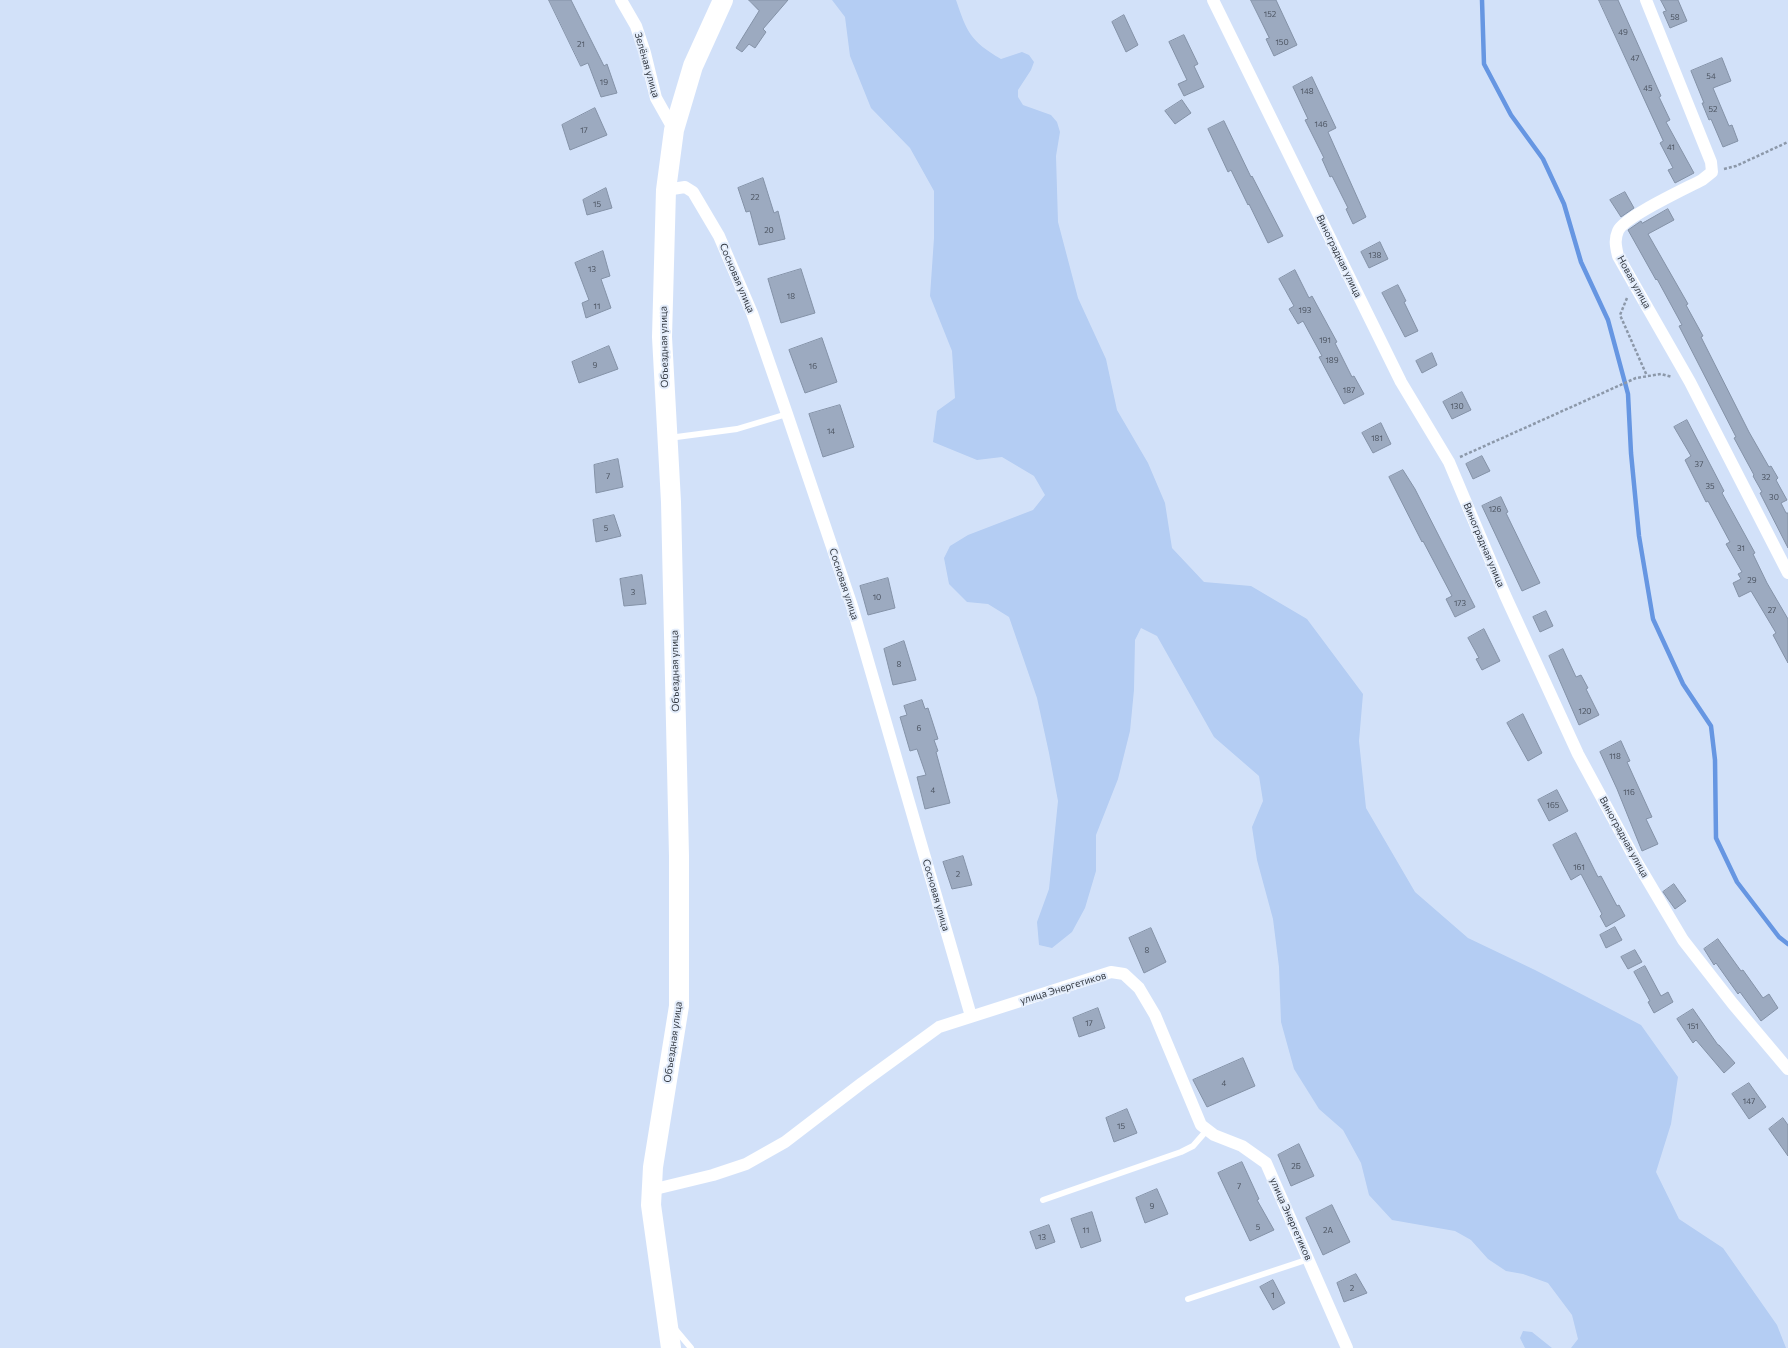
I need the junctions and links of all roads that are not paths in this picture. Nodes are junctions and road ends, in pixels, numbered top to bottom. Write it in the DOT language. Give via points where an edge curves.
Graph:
graph roads {
  1 [pos="621,0"];
  2 [pos="723,0"];
  3 [pos="1213,0"];
  4 [pos="1646,0"];
  5 [pos="674,130"];
  6 [pos="666,190"];
  7 [pos="787,414"];
  8 [pos="668,438"];
  9 [pos="1788,573"];
  10 [pos="971,1016"];
  11 [pos="1788,1069"];
  12 [pos="1208,1130"];
  13 [pos="652,1190"];
  14 [pos="1042,1200"];
  15 [pos="1309,1259"];
  16 [pos="1188,1299"];
  17 [pos="667,1320"];
  18 [pos="671,1348"];
  19 [pos="691,1348"];
  20 [pos="1347,1348"];
  1 -- 5 [label="street, Зелёная улица" via="641,40 656,98"];
  2 -- 5 [label="main road, Объездная улица" via="693,66"];
  3 -- 11 [label="street, Виноградная улица" via="1401,382 1449,462 1505,595 1578,754 1683,940"];
  4 -- 9 [label="street, Новая улица" via="1711,162 1712,172 1702,180 1629,219 1618,230 1615,242 1618,256 1690,382"];
  5 -- 6 [label="main road, Объездная улица"];
  6 -- 7 [label="street, Сосновая улица" via="685,187 693,192 719,236 752,313"];
  6 -- 8 [label="main road, Объездная улица" via="662,337"];
  7 -- 8 [label="lane" via="737,429"];
  7 -- 10 [label="street, Сосновая улица" via="852,606"];
  8 -- 13 [label="main road, Объездная улица" via="679,848 679,1006 653,1167"];
  10 -- 12 [label="street, улица Энергетиков" via="1111,972 1124,974 1139,988 1155,1015 1201,1124"];
  10 -- 13 [label="street, улица Энергетиков" via="939,1027 785,1142 746,1164"];
  12 -- 14 [label="lane" via="1193,1146 1181,1152"];
  12 -- 15 [label="street, улица Энергетиков" via="1242,1146 1266,1163"];
  13 -- 17 [label="main road, Объездная улица" via="651,1206"];
  15 -- 16 [label="lane"];
  15 -- 20 [label="street, улица Энергетиков"];
  17 -- 18 [label="main road, Объездная улица"];
  17 -- 19 [label="lane"];
}
